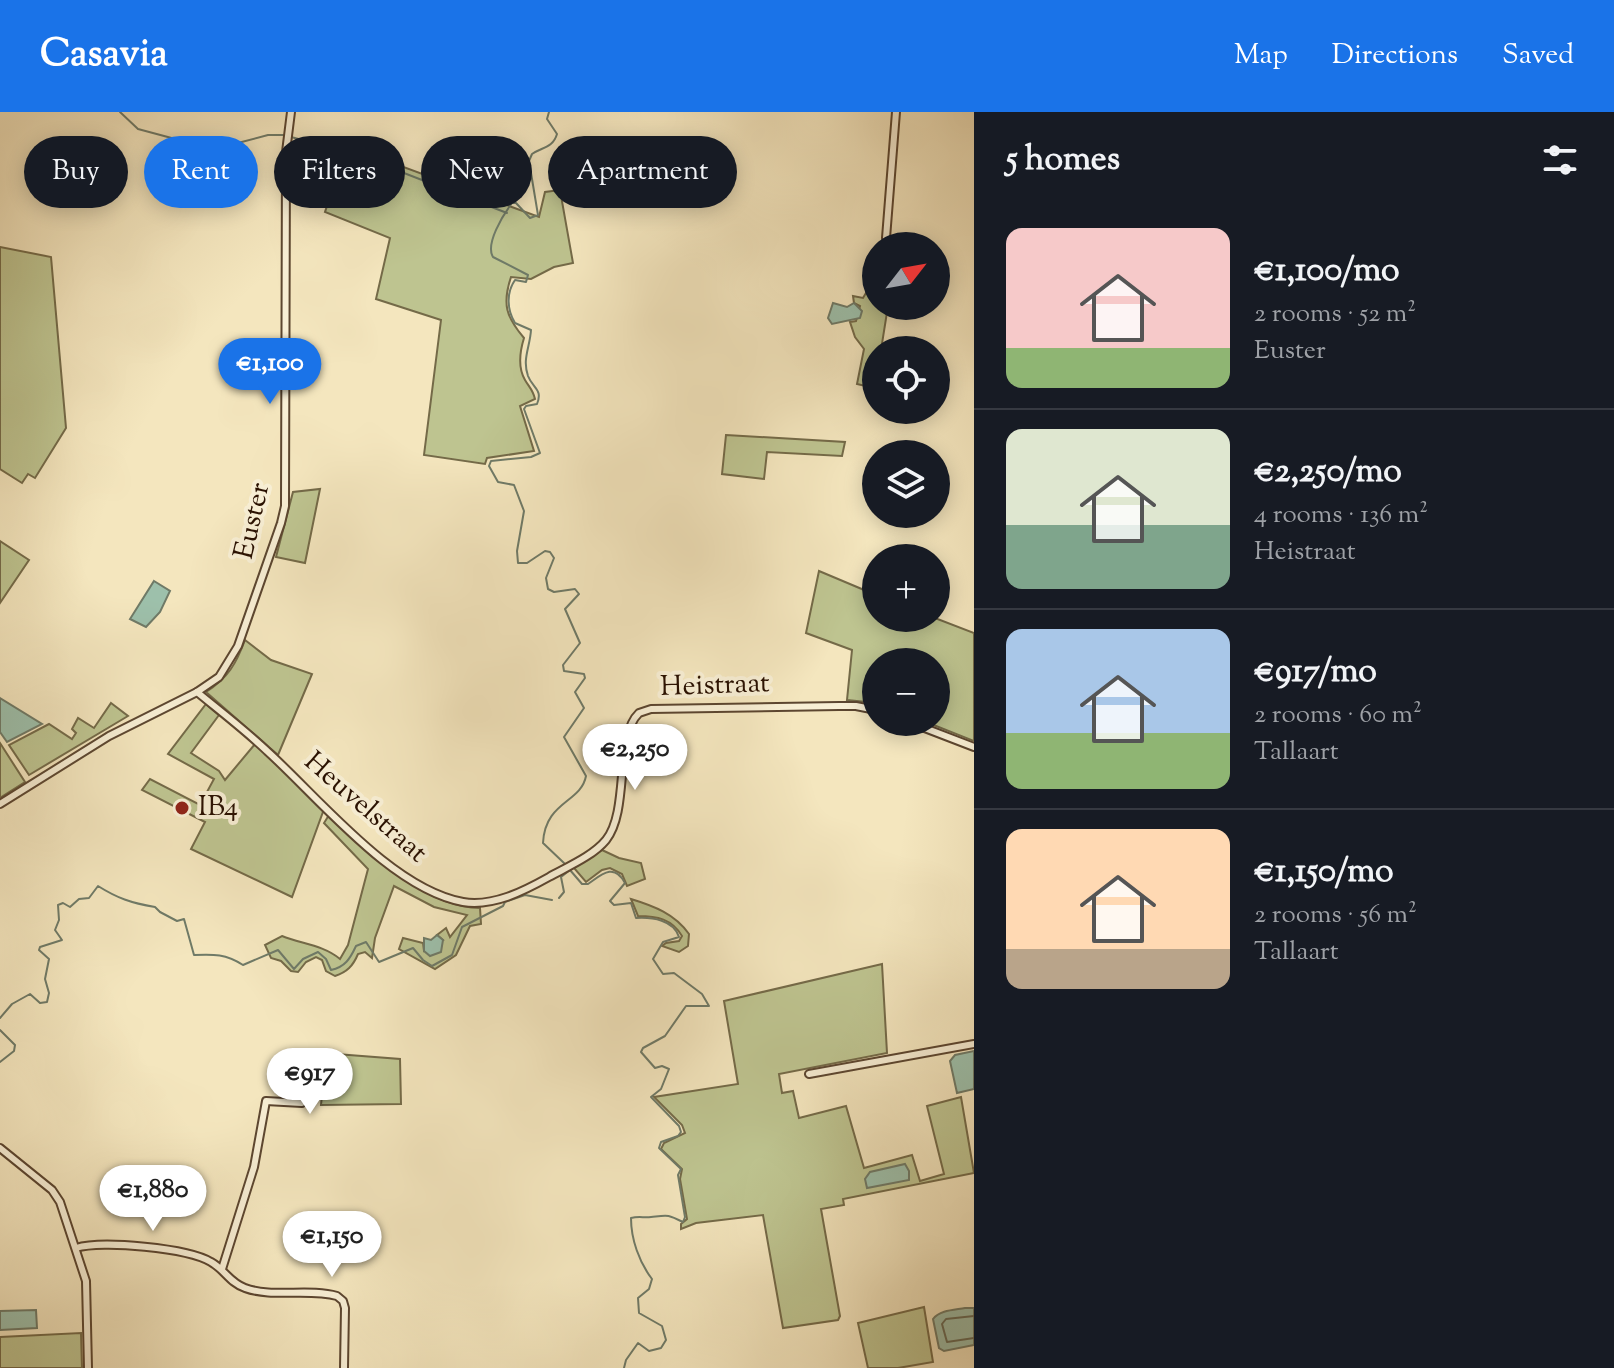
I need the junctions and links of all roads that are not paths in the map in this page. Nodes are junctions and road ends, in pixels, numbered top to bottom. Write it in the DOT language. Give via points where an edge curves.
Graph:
graph roads {
  1 [pos="291,112"];
  2 [pos="896,112"];
  3 [pos="886,232"];
  4 [pos="197,692"];
  5 [pos="862,707"];
  6 [pos="945,736"];
  7 [pos="974,747"];
  8 [pos="0,804"];
  9 [pos="567,866"];
  10 [pos="974,1044"];
  11 [pos="809,1074"];
  12 [pos="314,1080"];
  13 [pos="0,1148"];
  14 [pos="76,1248"];
  15 [pos="222,1269"];
  16 [pos="88,1368"];
  17 [pos="344,1368"];
  1 -- 4 [label="street, Euster" via="286,152 285,506 238,646 219,677"];
  2 -- 3 [label="street"];
  4 -- 8 [label="street, Euster" via="109,736"];
  4 -- 9 [label="street, Heuvelstraat" via="394,870 426,888 483,903 500,900"];
  5 -- 9 [label="street, Heistraat" via="639,713 630,727 613,827 598,848"];
  6 -- 7 [label="street"];
  10 -- 11 [label="street"];
  12 -- 15 [label="street" via="302,1103 266,1101 254,1167"];
  13 -- 14 [label="street" via="56,1195"];
  14 -- 15 [label="street" via="145,1247 204,1258"];
  14 -- 16 [label="street" via="86,1281"];
  15 -- 17 [label="street" via="247,1289 337,1296 345,1308"];
}
